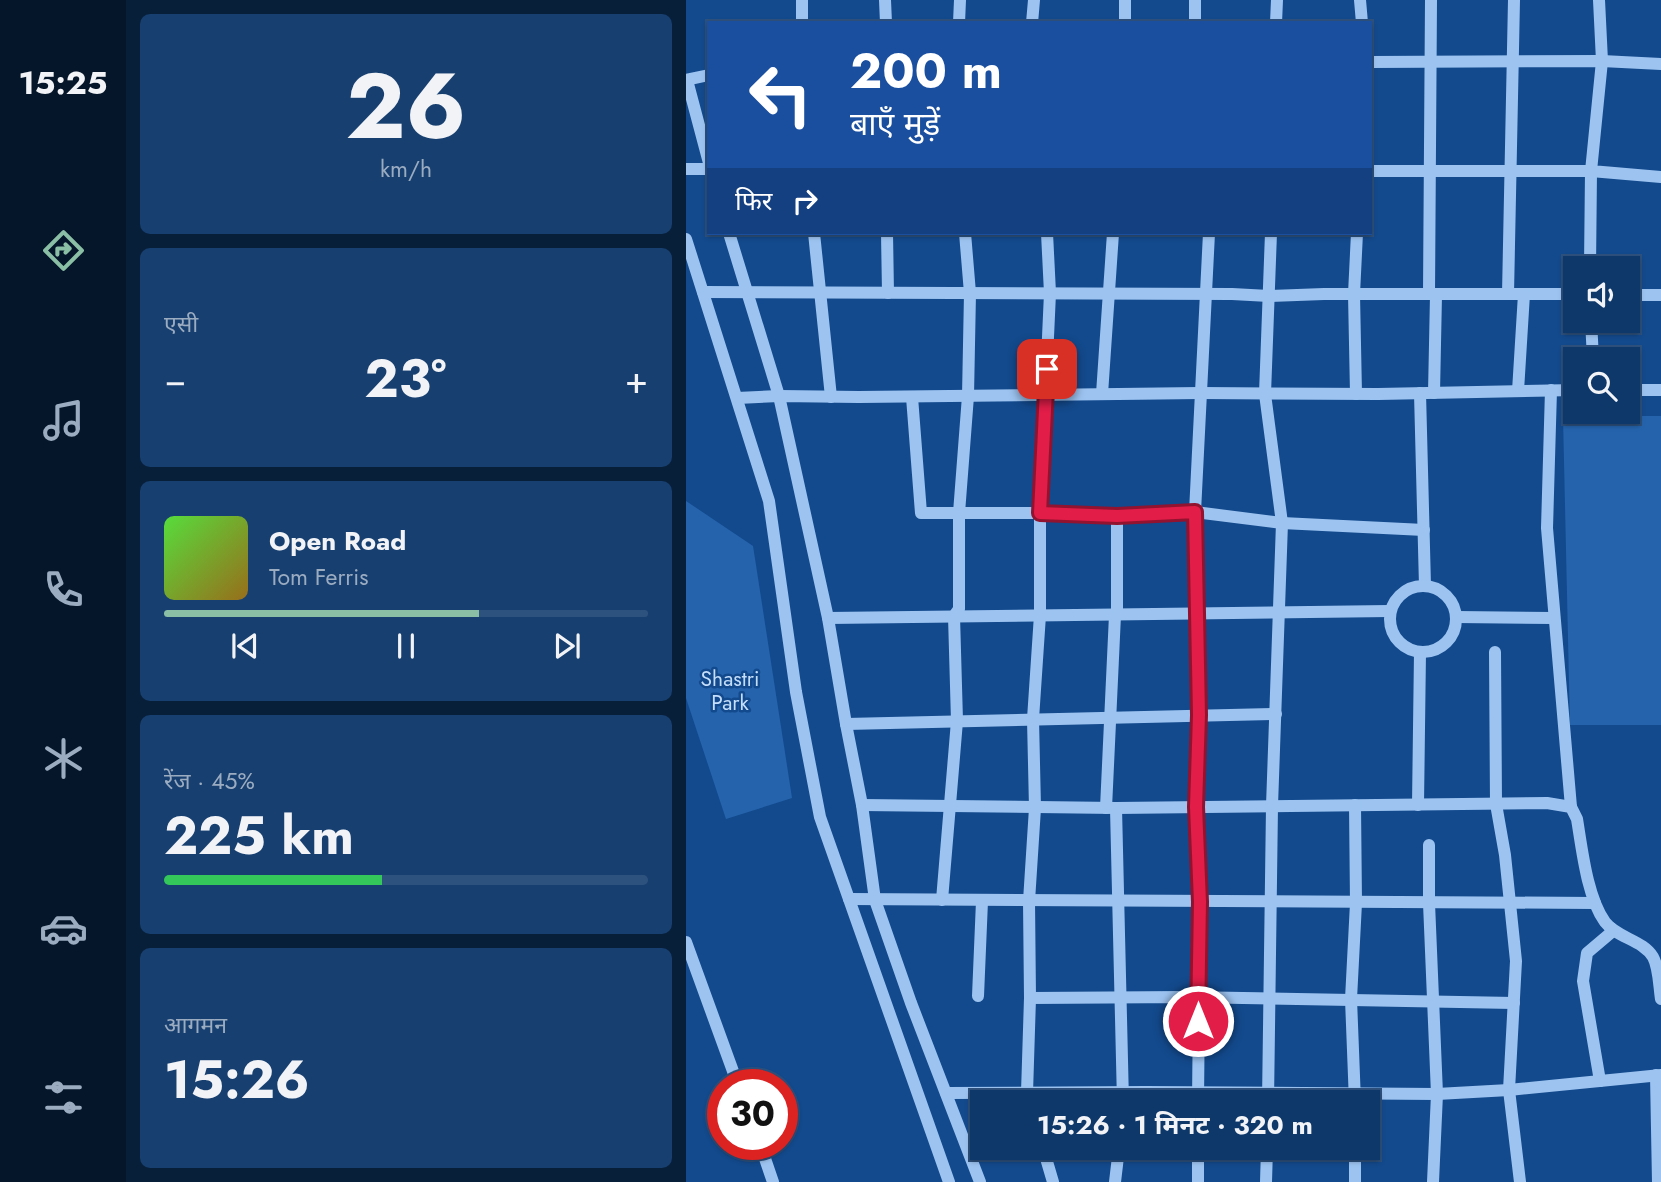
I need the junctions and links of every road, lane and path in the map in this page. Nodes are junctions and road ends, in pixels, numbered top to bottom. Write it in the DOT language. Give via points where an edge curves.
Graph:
graph roads {
  1 [pos="802,0"];
  2 [pos="885,0"];
  3 [pos="960,0"];
  4 [pos="1034,0"];
  5 [pos="1125,0"];
  6 [pos="1195,0"];
  7 [pos="1277,0"];
  8 [pos="1360,0"];
  9 [pos="1431,0"];
  10 [pos="1514,0"];
  11 [pos="1599,0"];
  12 [pos="802,21"];
  13 [pos="886,21"];
  14 [pos="960,21"];
  15 [pos="1032,21"];
  16 [pos="1125,21"];
  17 [pos="1195,21"];
  18 [pos="1276,21"];
  19 [pos="1362,21"];
  20 [pos="1430,61"];
  21 [pos="1602,61"];
  22 [pos="1372,62"];
  23 [pos="1514,62"];
  24 [pos="1661,64"];
  25 [pos="707,75"];
  26 [pos="686,80"];
  27 [pos="707,156"];
  28 [pos="686,169"];
  29 [pos="707,169"];
  30 [pos="1372,171"];
  31 [pos="1429,171"];
  32 [pos="1512,171"];
  33 [pos="1591,171"];
  34 [pos="1661,177"];
  35 [pos="730,235"];
  36 [pos="814,235"];
  37 [pos="887,235"];
  38 [pos="965,235"];
  39 [pos="1047,235"];
  40 [pos="1113,235"];
  41 [pos="1209,235"];
  42 [pos="1270,235"];
  43 [pos="1357,235"];
  44 [pos="686,239"];
  45 [pos="1590,256"];
  46 [pos="703,292"];
  47 [pos="746,292"];
  48 [pos="820,293"];
  49 [pos="888,293"];
  50 [pos="970,293"];
  51 [pos="1050,293"];
  52 [pos="1110,293"];
  53 [pos="1207,293"];
  54 [pos="1354,294"];
  55 [pos="1432,294"];
  56 [pos="1508,294"];
  57 [pos="1524,294"];
  58 [pos="1563,294"];
  59 [pos="1640,295"];
  60 [pos="1661,295"];
  61 [pos="1269,296"];
  62 [pos="1551,390"];
  63 [pos="1563,390"];
  64 [pos="1640,390"];
  65 [pos="1661,390"];
  66 [pos="1518,391"];
  67 [pos="1200,393"];
  68 [pos="1420,393"];
  69 [pos="1434,393"];
  70 [pos="1102,394"];
  71 [pos="1265,394"];
  72 [pos="1356,394"];
  73 [pos="1045,395"];
  74 [pos="779,396"];
  75 [pos="968,396"];
  76 [pos="831,397"];
  77 [pos="912,397"];
  78 [pos="737,398"];
  79 [pos="1195,512"];
  80 [pos="959,513"];
  81 [pos="1040,513"];
  82 [pos="1117,516"];
  83 [pos="1282,523"];
  84 [pos="1424,530"];
  85 [pos="1425,586"];
  86 [pos="1390,611"];
  87 [pos="1279,612"];
  88 [pos="1197,614"];
  89 [pos="1040,615"];
  90 [pos="1115,615"];
  91 [pos="954,616"];
  92 [pos="1456,617"];
  93 [pos="828,618"];
  94 [pos="1553,618"];
  95 [pos="1420,652"];
  96 [pos="1495,652"];
  97 [pos="1276,714"];
  98 [pos="1199,715"];
  99 [pos="1110,718"];
  100 [pos="1033,719"];
  101 [pos="957,721"];
  102 [pos="846,724"];
  103 [pos="1496,803"];
  104 [pos="862,805"];
  105 [pos="1355,805"];
  106 [pos="1418,805"];
  107 [pos="950,806"];
  108 [pos="1272,806"];
  109 [pos="1196,807"];
  110 [pos="1571,807"];
  111 [pos="1035,808"];
  112 [pos="1111,808"];
  113 [pos="1429,845"];
  114 [pos="849,899"];
  115 [pos="875,900"];
  116 [pos="942,900"];
  117 [pos="982,901"];
  118 [pos="1029,901"];
  119 [pos="1117,901"];
  120 [pos="1200,902"];
  121 [pos="1271,902"];
  122 [pos="1356,903"];
  123 [pos="1429,903"];
  124 [pos="1509,903"];
  125 [pos="1595,903"];
  126 [pos="1612,929"];
  127 [pos="686,942"];
  128 [pos="978,996"];
  129 [pos="1119,997"];
  130 [pos="1030,998"];
  131 [pos="1198,998"];
  132 [pos="1270,999"];
  133 [pos="1351,999"];
  134 [pos="1661,999"];
  135 [pos="1433,1000"];
  136 [pos="1514,1003"];
  137 [pos="732,1069"];
  138 [pos="1659,1075"];
  139 [pos="1600,1081"];
  140 [pos="1029,1090"];
  141 [pos="1123,1090"];
  142 [pos="1198,1090"];
  143 [pos="1268,1090"];
  144 [pos="1355,1090"];
  145 [pos="1509,1090"];
  146 [pos="946,1093"];
  147 [pos="970,1094"];
  148 [pos="1437,1094"];
  149 [pos="1380,1097"];
  150 [pos="766,1160"];
  151 [pos="1047,1160"];
  152 [pos="1118,1160"];
  153 [pos="1198,1160"];
  154 [pos="1267,1160"];
  155 [pos="1355,1160"];
  156 [pos="774,1182"];
  157 [pos="949,1182"];
  158 [pos="980,1182"];
  159 [pos="1053,1182"];
  160 [pos="1115,1182"];
  161 [pos="1198,1182"];
  162 [pos="1266,1182"];
  163 [pos="1355,1182"];
  164 [pos="1433,1182"];
  165 [pos="1520,1182"];
  166 [pos="1658,1182"];
  1 -- 12 [label="street"];
  2 -- 13 [label="street"];
  3 -- 14 [label="street"];
  4 -- 15 [label="street"];
  5 -- 16 [label="street"];
  6 -- 17 [label="street"];
  7 -- 18 [label="street"];
  8 -- 19 [label="street"];
  9 -- 20 [label="street"];
  10 -- 23 [label="street"];
  11 -- 21 [label="street"];
  20 -- 22 [label="street"];
  20 -- 23 [label="street"];
  20 -- 31 [label="street"];
  21 -- 23 [label="street"];
  21 -- 24 [label="street"];
  21 -- 33 [label="street"];
  23 -- 32 [label="street"];
  25 -- 26 [label="street"];
  26 -- 27 [label="street"];
  28 -- 29 [label="street"];
  30 -- 31 [label="street"];
  31 -- 32 [label="street"];
  31 -- 55 [label="street"];
  32 -- 33 [label="street"];
  32 -- 56 [label="street"];
  33 -- 34 [label="street"];
  33 -- 45 [label="street"];
  35 -- 47 [label="street"];
  36 -- 48 [label="street"];
  37 -- 49 [label="street"];
  38 -- 50 [label="street"];
  39 -- 51 [label="street"];
  40 -- 52 [label="street"];
  41 -- 53 [label="street"];
  42 -- 61 [label="street"];
  43 -- 54 [label="street"];
  44 -- 46 [label="street"];
  46 -- 47 [label="street"];
  46 -- 78 [label="street"];
  47 -- 48 [label="street"];
  47 -- 74 [label="street"];
  48 -- 49 [label="street"];
  48 -- 76 [label="street"];
  49 -- 50 [label="street"];
  50 -- 51 [label="street"];
  50 -- 75 [label="street"];
  51 -- 52 [label="street"];
  51 -- 73 [label="street"];
  52 -- 53 [label="street"];
  52 -- 70 [label="street"];
  53 -- 61 [label="street"];
  53 -- 67 [label="street"];
  54 -- 55 [label="street"];
  54 -- 61 [label="street"];
  54 -- 72 [label="street"];
  55 -- 56 [label="street"];
  55 -- 69 [label="street"];
  56 -- 57 [label="street"];
  57 -- 58 [label="street"];
  57 -- 66 [label="street"];
  59 -- 60 [label="street"];
  61 -- 71 [label="street"];
  62 -- 63 [label="street"];
  62 -- 66 [label="street"];
  62 -- 94 [label="street" via="1547,514"];
  64 -- 65 [label="street"];
  66 -- 69 [label="street"];
  67 -- 70 [label="street"];
  67 -- 71 [label="street"];
  67 -- 79 [label="street"];
  68 -- 69 [label="street"];
  68 -- 72 [label="street"];
  68 -- 84 [label="street"];
  70 -- 73 [label="street"];
  71 -- 72 [label="street"];
  71 -- 83 [label="street"];
  73 -- 75 [label="street"];
  73 -- 81 [label="street"];
  74 -- 76 [label="street"];
  74 -- 78 [label="street"];
  74 -- 93 [label="street"];
  75 -- 77 [label="street"];
  75 -- 80 [label="street"];
  76 -- 77 [label="street"];
  77 -- 80 [label="street" via="921,513"];
  78 -- 114 [label="street" via="769,501 796,692 820,817"];
  79 -- 82 [label="street"];
  79 -- 83 [label="street"];
  79 -- 88 [label="street"];
  80 -- 81 [label="street"];
  80 -- 91 [label="street" via="959,609"];
  81 -- 82 [label="street"];
  81 -- 89 [label="street"];
  82 -- 90 [label="street"];
  83 -- 84 [label="street"];
  83 -- 87 [label="street"];
  84 -- 85 [label="street"];
  85 -- 86 [label="street" via="1407,589"];
  85 -- 92 [label="street" via="1449,599"];
  86 -- 87 [label="street"];
  86 -- 95 [label="street" via="1396,638"];
  87 -- 88 [label="street"];
  87 -- 97 [label="street"];
  88 -- 90 [label="street"];
  88 -- 98 [label="street"];
  89 -- 90 [label="street"];
  89 -- 91 [label="street"];
  89 -- 100 [label="street"];
  90 -- 99 [label="street"];
  91 -- 93 [label="street"];
  91 -- 101 [label="street"];
  92 -- 94 [label="street"];
  92 -- 95 [label="street" via="1446,642"];
  93 -- 102 [label="street"];
  94 -- 110 [label="street"];
  95 -- 106 [label="street"];
  96 -- 103 [label="street"];
  97 -- 98 [label="street"];
  97 -- 108 [label="street"];
  98 -- 99 [label="street"];
  98 -- 109 [label="street"];
  99 -- 100 [label="street"];
  99 -- 112 [label="street"];
  100 -- 101 [label="street"];
  100 -- 111 [label="street"];
  101 -- 102 [label="street"];
  101 -- 107 [label="street"];
  102 -- 104 [label="street"];
  103 -- 106 [label="street"];
  103 -- 110 [label="street"];
  103 -- 124 [label="street"];
  104 -- 107 [label="street"];
  104 -- 115 [label="street"];
  105 -- 106 [label="street"];
  105 -- 108 [label="street"];
  105 -- 122 [label="street"];
  107 -- 111 [label="street"];
  107 -- 116 [label="street"];
  108 -- 109 [label="street"];
  108 -- 121 [label="street"];
  109 -- 112 [label="street"];
  109 -- 120 [label="street"];
  110 -- 125 [label="street"];
  111 -- 112 [label="street"];
  111 -- 118 [label="street"];
  112 -- 119 [label="street"];
  113 -- 123 [label="street"];
  114 -- 115 [label="street"];
  114 -- 157 [label="street"];
  115 -- 116 [label="street"];
  115 -- 146 [label="street"];
  116 -- 117 [label="street"];
  117 -- 118 [label="street"];
  117 -- 128 [label="street"];
  118 -- 119 [label="street"];
  118 -- 130 [label="street"];
  119 -- 120 [label="street"];
  119 -- 129 [label="street"];
  120 -- 121 [label="street"];
  120 -- 131 [label="street"];
  121 -- 122 [label="street"];
  121 -- 132 [label="street"];
  122 -- 123 [label="street"];
  122 -- 133 [label="street"];
  123 -- 124 [label="street"];
  123 -- 135 [label="street"];
  124 -- 125 [label="street"];
  124 -- 136 [label="street" via="1516,961"];
  125 -- 126 [label="street"];
  126 -- 134 [label="street" via="1655,960"];
  126 -- 139 [label="street" via="1587,953 1583,981"];
  127 -- 137 [label="street"];
  129 -- 130 [label="street"];
  129 -- 131 [label="street"];
  129 -- 141 [label="street"];
  130 -- 140 [label="street"];
  131 -- 132 [label="street"];
  131 -- 142 [label="street"];
  132 -- 133 [label="street"];
  132 -- 143 [label="street"];
  133 -- 135 [label="street"];
  133 -- 144 [label="street"];
  135 -- 136 [label="street"];
  135 -- 148 [label="street"];
  136 -- 145 [label="street"];
  138 -- 139 [label="street"];
  138 -- 166 [label="street"];
  139 -- 145 [label="street"];
  145 -- 148 [label="street"];
  145 -- 165 [label="street"];
  146 -- 147 [label="street"];
  146 -- 158 [label="street"];
  148 -- 149 [label="street"];
  148 -- 164 [label="street"];
  150 -- 156 [label="street"];
  151 -- 159 [label="street"];
  152 -- 160 [label="street"];
  153 -- 161 [label="street"];
  154 -- 162 [label="street"];
  155 -- 163 [label="street"];
}
